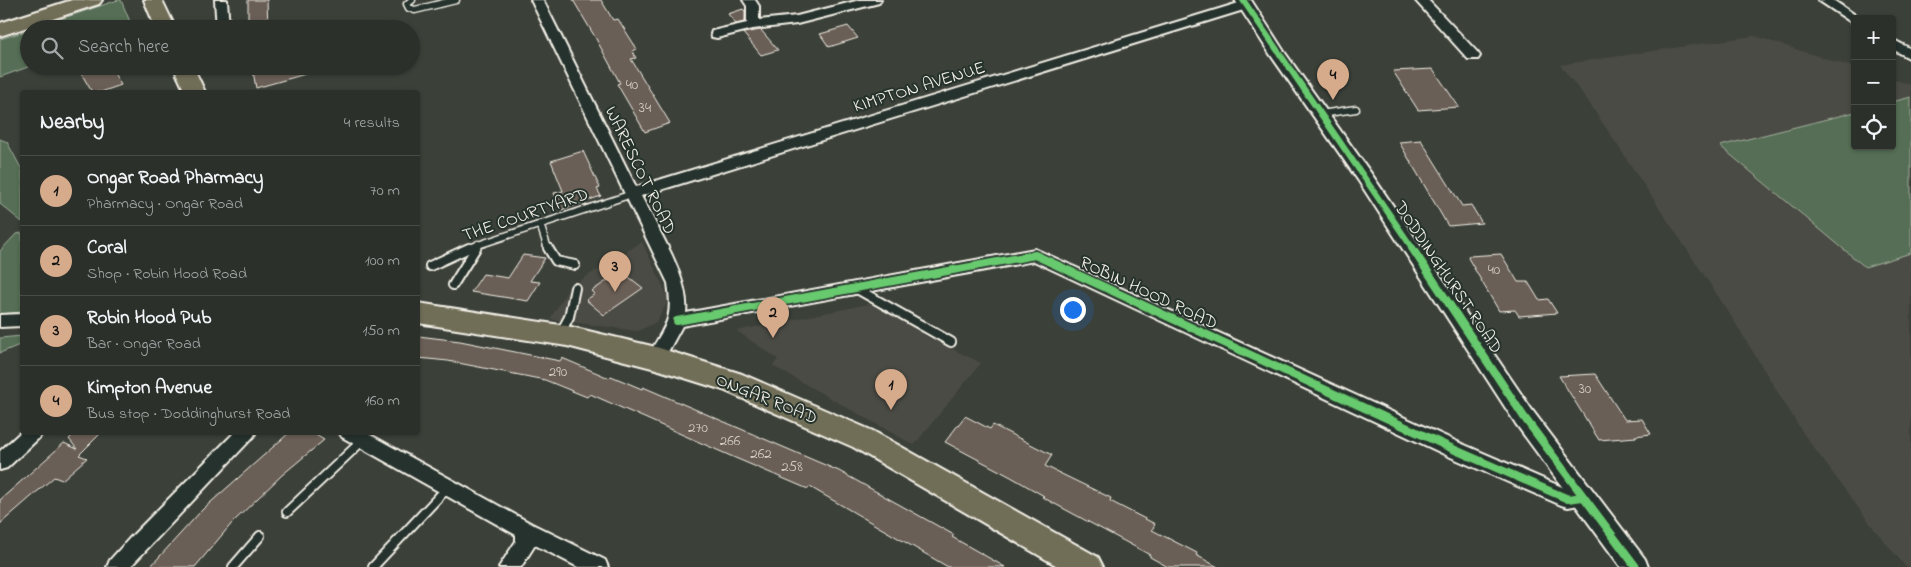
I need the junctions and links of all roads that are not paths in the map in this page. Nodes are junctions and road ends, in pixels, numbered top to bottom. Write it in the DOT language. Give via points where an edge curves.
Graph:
graph roads {
  1 [pos="45,0"];
  2 [pos="92,0"];
  3 [pos="153,0"];
  4 [pos="221,0"];
  5 [pos="412,0"];
  6 [pos="456,0"];
  7 [pos="537,0"];
  8 [pos="749,0"];
  9 [pos="875,0"];
  10 [pos="1421,0"];
  11 [pos="1824,0"];
  12 [pos="1245,2"];
  13 [pos="0,14"];
  14 [pos="1851,17"];
  15 [pos="31,20"];
  16 [pos="163,20"];
  17 [pos="223,20"];
  18 [pos="20,23"];
  19 [pos="753,25"];
  20 [pos="0,30"];
  21 [pos="717,34"];
  22 [pos="1896,46"];
  23 [pos="1473,56"];
  24 [pos="1911,56"];
  25 [pos="187,75"];
  26 [pos="194,90"];
  27 [pos="1356,110"];
  28 [pos="1320,114"];
  29 [pos="632,194"];
  30 [pos="540,224"];
  31 [pos="478,244"];
  32 [pos="575,265"];
  33 [pos="430,266"];
  34 [pos="453,285"];
  35 [pos="575,288"];
  36 [pos="857,289"];
  37 [pos="420,313"];
  38 [pos="20,320"];
  39 [pos="0,321"];
  40 [pos="677,321"];
  41 [pos="560,334"];
  42 [pos="951,342"];
  43 [pos="656,358"];
  44 [pos="31,435"];
  45 [pos="244,435"];
  46 [pos="356,436"];
  47 [pos="0,462"];
  48 [pos="449,486"];
  49 [pos="1583,497"];
  50 [pos="287,512"];
  51 [pos="525,530"];
  52 [pos="260,536"];
  53 [pos="596,566"];
  54 [pos="117,567"];
  55 [pos="233,567"];
  56 [pos="373,567"];
  57 [pos="509,567"];
  58 [pos="1087,567"];
  59 [pos="1636,567"];
  1 -- 13 [label="highway"];
  2 -- 15 [label="highway"];
  3 -- 16 [label="main road"];
  4 -- 17 [label="street"];
  5 -- 6 [label="lane" via="407,4 415,10"];
  7 -- 29 [label="street, WARESCOT ROAD"];
  8 -- 19 [label="street"];
  9 -- 19 [label="street" via="796,20"];
  10 -- 23 [label="street"];
  11 -- 14 [label="street"];
  12 -- 28 [label="street, DODDINGHURST ROAD"];
  12 -- 29 [label="street, KIMPTON AVENUE"];
  18 -- 20 [label="highway"];
  19 -- 21 [label="street"];
  22 -- 24 [label="street"];
  25 -- 26 [label="main road"];
  27 -- 28 [label="lane"];
  28 -- 49 [label="street, DODDINGHURST ROAD" via="1524,417"];
  29 -- 30 [label="lane, THE COURTYARD"];
  29 -- 40 [label="street, WARESCOT ROAD" via="676,283"];
  30 -- 31 [label="lane, THE COURTYARD"];
  30 -- 32 [label="lane" via="556,262"];
  31 -- 33 [label="lane, THE COURTYARD"];
  31 -- 34 [label="lane"];
  35 -- 41 [label="lane" via="569,317"];
  36 -- 40 [label="street, ROBIN HOOD ROAD"];
  36 -- 42 [label="lane"];
  36 -- 49 [label="street, ROBIN HOOD ROAD" via="1035,255 1462,453 1568,499"];
  37 -- 41 [label="main road, ONGAR ROAD"];
  38 -- 39 [label="street"];
  40 -- 43 [label="street, WARESCOT ROAD"];
  41 -- 43 [label="main road, ONGAR ROAD"];
  43 -- 58 [label="main road, ONGAR ROAD" via="732,382 863,439"];
  44 -- 47 [label="street"];
  45 -- 54 [label="street"];
  46 -- 48 [label="street"];
  46 -- 50 [label="lane"];
  48 -- 51 [label="street"];
  48 -- 56 [label="lane"];
  49 -- 59 [label="street, DODDINGHURST ROAD"];
  51 -- 53 [label="street"];
  51 -- 57 [label="street" via="526,543"];
  52 -- 55 [label="lane"];
}
